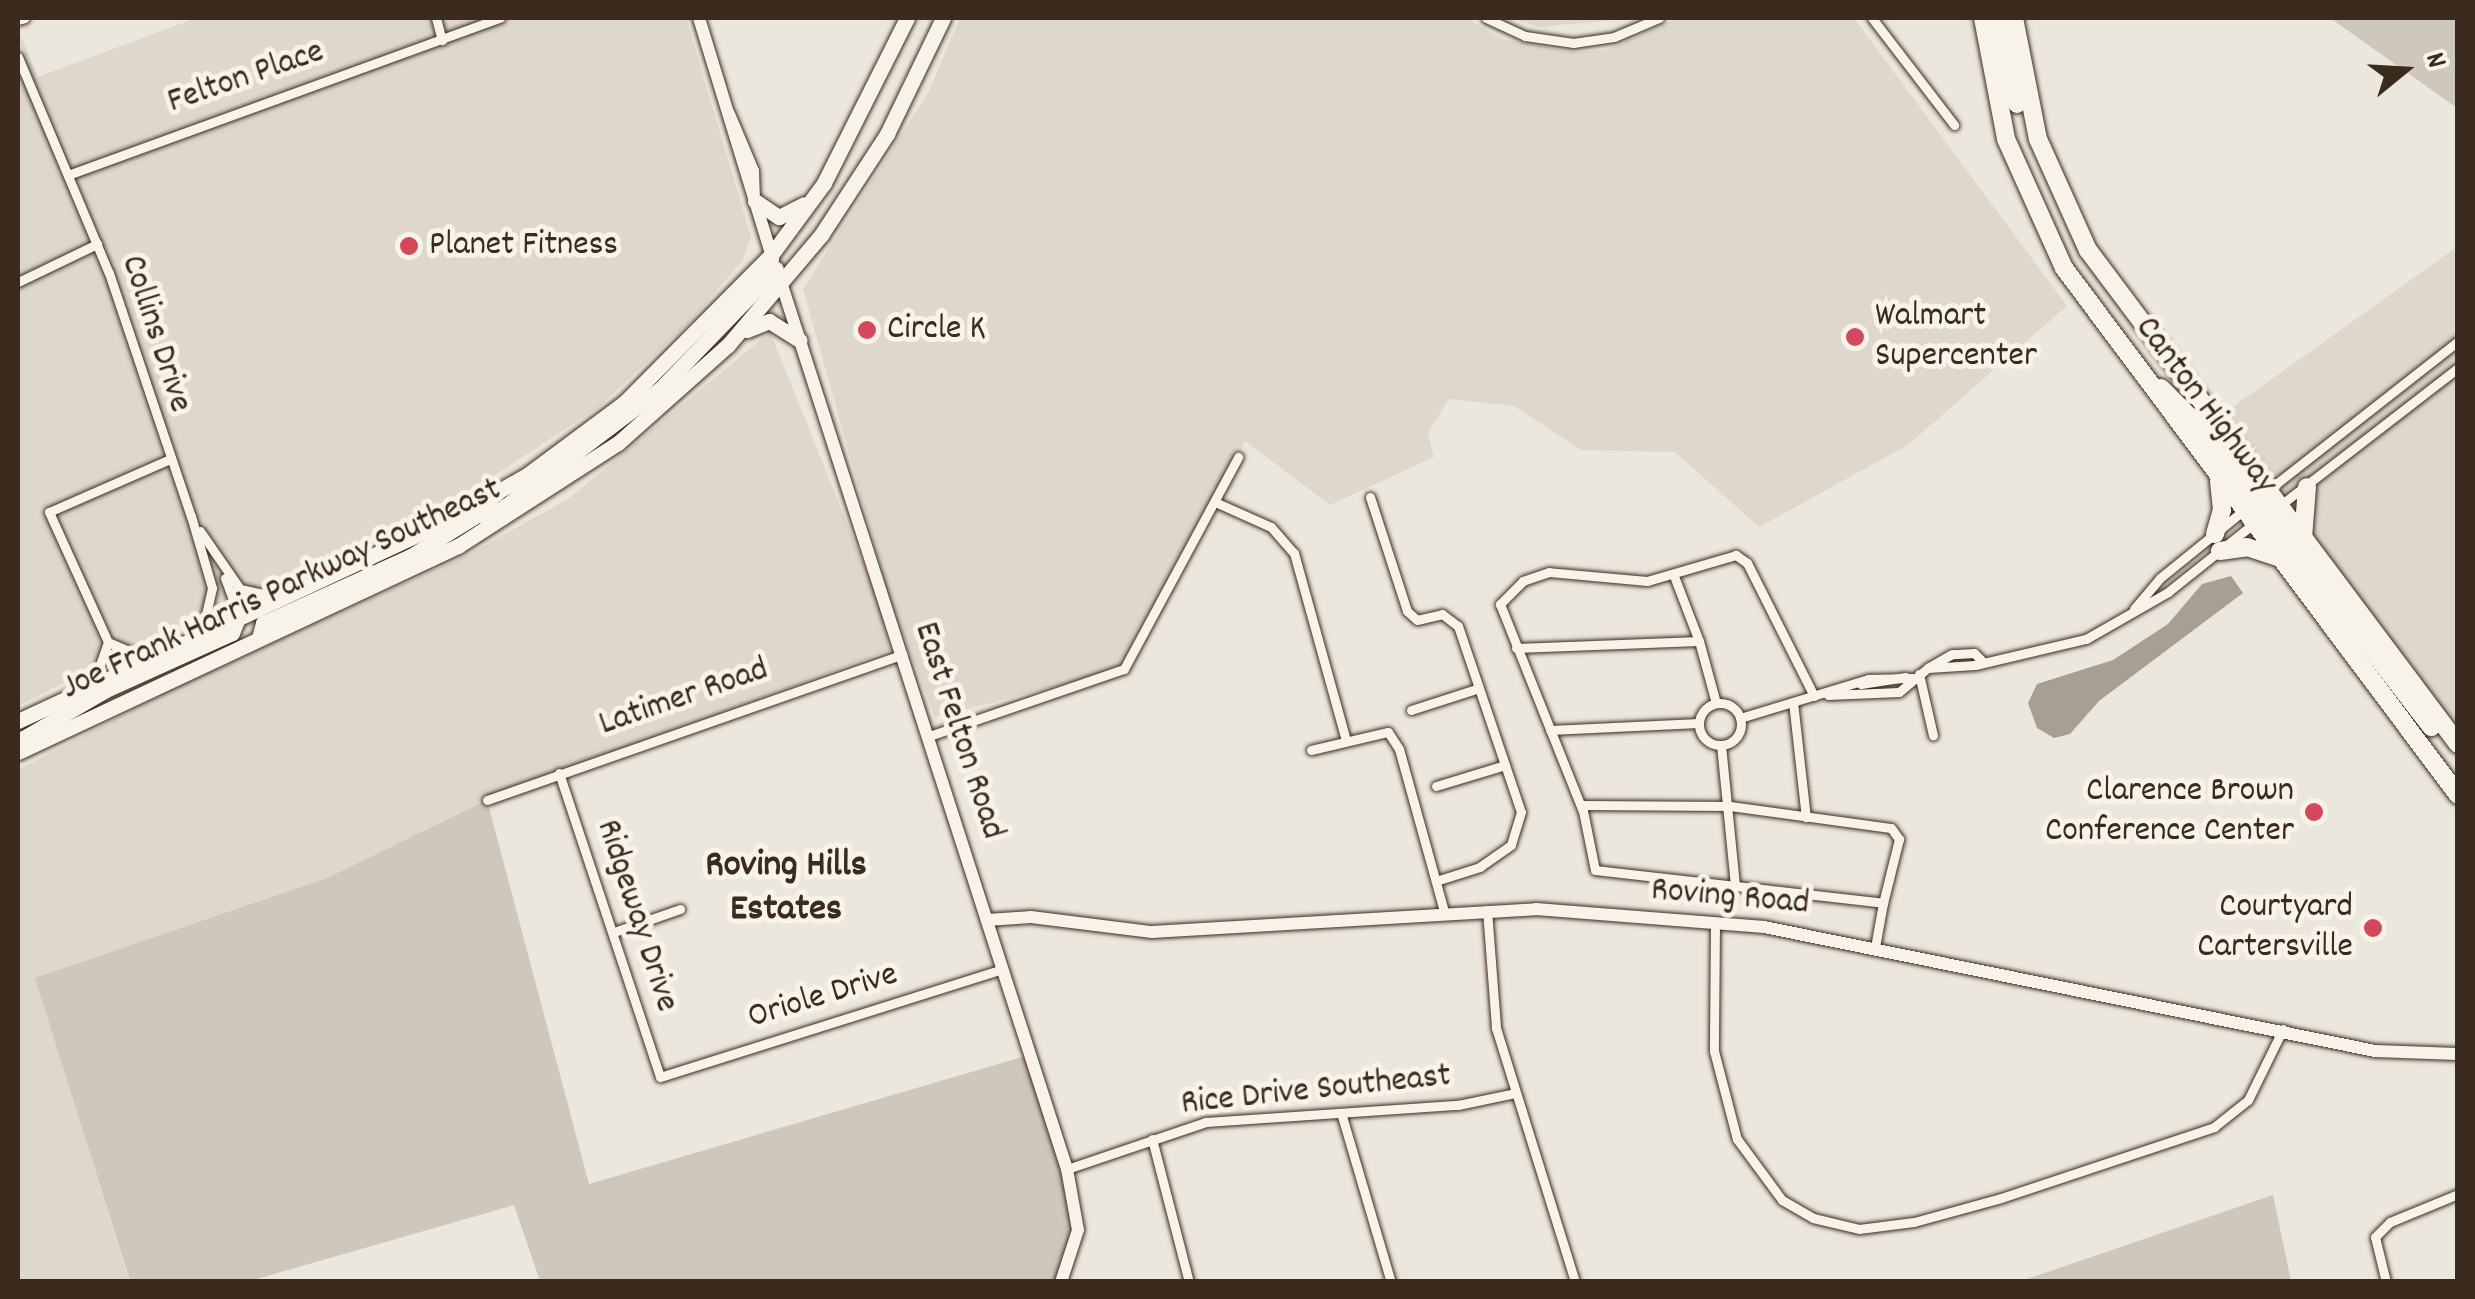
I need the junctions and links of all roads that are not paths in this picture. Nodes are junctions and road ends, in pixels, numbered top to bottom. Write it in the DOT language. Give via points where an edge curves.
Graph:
graph roads {
  1 [pos="25,18"];
  2 [pos="436,18"];
  3 [pos="500,18"];
  4 [pos="698,18"];
  5 [pos="907,18"];
  6 [pos="942,18"];
  7 [pos="1486,18"];
  8 [pos="1659,18"];
  9 [pos="1872,18"];
  10 [pos="1983,18"];
  11 [pos="1998,18"];
  12 [pos="2014,18"];
  13 [pos="18,20"];
  14 [pos="442,40"];
  15 [pos="18,57"];
  16 [pos="1954,126"];
  17 [pos="2038,139"];
  18 [pos="68,174"];
  19 [pos="812,200"];
  20 [pos="754,201"];
  21 [pos="97,244"];
  22 [pos="776,269"];
  23 [pos="18,282"];
  24 [pos="735,337"];
  25 [pos="800,340"];
  26 [pos="2458,341"];
  27 [pos="2458,368"];
  28 [pos="2137,370"];
  29 [pos="1238,457"];
  30 [pos="168,460"];
  31 [pos="2218,476"];
  32 [pos="511,484"];
  33 [pos="2306,487"];
  34 [pos="1370,497"];
  35 [pos="1215,502"];
  36 [pos="2261,508"];
  37 [pos="192,516"];
  38 [pos="2303,539"];
  39 [pos="470,540"];
  40 [pos="2217,542"];
  41 [pos="2280,558"];
  42 [pos="221,566"];
  43 [pos="1674,576"];
  44 [pos="282,597"];
  45 [pos="2134,609"];
  46 [pos="240,616"];
  47 [pos="202,632"];
  48 [pos="259,638"];
  49 [pos="1698,641"];
  50 [pos="108,642"];
  51 [pos="1516,648"];
  52 [pos="902,655"];
  53 [pos="145,658"];
  54 [pos="1916,674"];
  55 [pos="94,682"];
  56 [pos="1479,688"];
  57 [pos="1817,695"];
  58 [pos="1793,702"];
  59 [pos="1716,703"];
  60 [pos="1412,710"];
  61 [pos="1740,718"];
  62 [pos="1699,722"];
  63 [pos="18,724"];
  64 [pos="1550,730"];
  65 [pos="1932,734"];
  66 [pos="928,736"];
  67 [pos="1346,740"];
  68 [pos="18,743"];
  69 [pos="2458,744"];
  70 [pos="1720,745"];
  71 [pos="1311,750"];
  72 [pos="18,752"];
  73 [pos="2458,754"];
  74 [pos="1505,765"];
  75 [pos="559,772"];
  76 [pos="1436,786"];
  77 [pos="2458,794"];
  78 [pos="487,800"];
  79 [pos="1581,805"];
  80 [pos="1730,806"];
  81 [pos="1806,817"];
  82 [pos="1439,880"];
  83 [pos="1735,885"];
  84 [pos="1883,903"];
  85 [pos="680,910"];
  86 [pos="1486,910"];
  87 [pos="1444,911"];
  88 [pos="987,920"];
  89 [pos="1715,924"];
  90 [pos="614,932"];
  91 [pos="1876,947"];
  92 [pos="1002,969"];
  93 [pos="2283,1029"];
  94 [pos="2458,1054"];
  95 [pos="660,1077"];
  96 [pos="1515,1093"];
  97 [pos="1342,1116"];
  98 [pos="1152,1139"];
  99 [pos="1067,1169"];
  100 [pos="2458,1194"];
  101 [pos="1062,1282"];
  102 [pos="1189,1282"];
  103 [pos="1390,1282"];
  104 [pos="1575,1282"];
  105 [pos="2386,1282"];
  1 -- 13 [label="street"];
  2 -- 14 [label="street"];
  3 -- 14 [label="street, Felton Place"];
  4 -- 20 [label="street, East Felton Road" via="752,171"];
  5 -- 19 [label="main road, Joe Frank Harris Parkway Southeast"];
  6 -- 22 [label="main road, Joe Frank Harris Parkway Southeast" via="868,166"];
  7 -- 8 [label="street" via="1515,33 1573,43 1614,37"];
  9 -- 16 [label="street"];
  10 -- 28 [label="highway, Canton Highway" via="1994,97 2030,205 2073,283"];
  11 -- 17 [label="highway" via="2015,99"];
  12 -- 17 [label="highway"];
  14 -- 18 [label="street, Felton Place"];
  15 -- 18 [label="street, Collins Drive"];
  17 -- 36 [label="highway" via="2098,264"];
  18 -- 21 [label="street, Collins Drive"];
  19 -- 20 [label="main road" via="779,216"];
  19 -- 22 [label="main road, Joe Frank Harris Parkway Southeast"];
  20 -- 22 [label="street, East Felton Road"];
  21 -- 23 [label="street"];
  21 -- 30 [label="street, Collins Drive"];
  22 -- 24 [label="main road, Joe Frank Harris Parkway Southeast"];
  22 -- 25 [label="street, East Felton Road"];
  22 -- 32 [label="main road, Joe Frank Harris Parkway Southeast" via="648,382"];
  22 -- 39 [label="main road" via="660,389 470,532"];
  24 -- 25 [label="main road" via="770,321"];
  24 -- 39 [label="main road, Joe Frank Harris Parkway Southeast" via="618,443"];
  25 -- 52 [label="street, East Felton Road"];
  26 -- 36 [label="street"];
  27 -- 33 [label="street"];
  28 -- 31 [label="highway, Canton Highway"];
  28 -- 36 [label="highway" via="2188,412"];
  29 -- 35 [label="street"];
  30 -- 37 [label="street, Collins Drive"];
  30 -- 50 [label="street" via="49,512"];
  31 -- 36 [label="highway, Canton Highway"];
  31 -- 40 [label="highway"];
  32 -- 44 [label="main road, Joe Frank Harris Parkway Southeast"];
  32 -- 48 [label="main road" via="492,506 411,556 262,623"];
  33 -- 36 [label="street"];
  33 -- 38 [label="highway"];
  34 -- 56 [label="street" via="1406,611 1417,620 1442,614 1458,626"];
  35 -- 66 [label="street" via="1124,670"];
  35 -- 67 [label="street" via="1270,527 1294,554"];
  36 -- 38 [label="highway"];
  36 -- 40 [label="street"];
  36 -- 40 [label="street"];
  36 -- 41 [label="highway, Canton Highway"];
  36 -- 73 [label="highway" via="2393,683"];
  37 -- 42 [label="street"];
  37 -- 47 [label="street, Collins Drive" via="213,595"];
  38 -- 69 [label="highway"];
  39 -- 48 [label="main road, Joe Frank Harris Parkway Southeast"];
  40 -- 41 [label="highway"];
  40 -- 45 [label="street"];
  40 -- 45 [label="street" via="2160,578"];
  41 -- 77 [label="highway, Canton Highway"];
  42 -- 44 [label="street" via="248,593"];
  42 -- 46 [label="street"];
  43 -- 49 [label="street"];
  43 -- 51 [label="street" via="1647,581 1569,570 1523,581 1500,604"];
  43 -- 57 [label="street" via="1727,553 1747,563"];
  44 -- 46 [label="main road, Joe Frank Harris Parkway Southeast"];
  45 -- 54 [label="street" via="2060,648 1981,660 1974,653 1952,654"];
  46 -- 47 [label="main road, Joe Frank Harris Parkway Southeast"];
  46 -- 68 [label="main road" via="232,633 86,700"];
  47 -- 53 [label="main road, Joe Frank Harris Parkway Southeast"];
  48 -- 72 [label="main road, Joe Frank Harris Parkway Southeast"];
  49 -- 51 [label="street"];
  49 -- 59 [label="street"];
  50 -- 53 [label="street"];
  50 -- 55 [label="street"];
  51 -- 64 [label="street"];
  52 -- 66 [label="street, East Felton Road"];
  52 -- 75 [label="street, Latimer Road"];
  53 -- 55 [label="main road, Joe Frank Harris Parkway Southeast"];
  54 -- 57 [label="street"];
  54 -- 57 [label="street" via="1908,688 1886,694"];
  54 -- 65 [label="street"];
  55 -- 63 [label="main road, Joe Frank Harris Parkway Southeast"];
  56 -- 60 [label="street"];
  56 -- 74 [label="street"];
  57 -- 58 [label="street"];
  58 -- 61 [label="street"];
  58 -- 81 [label="street"];
  59 -- 61 [label="street" via="1730,705"];
  59 -- 62 [label="street"];
  61 -- 70 [label="street" via="1738,735"];
  62 -- 64 [label="street"];
  62 -- 70 [label="street" via="1708,741"];
  64 -- 79 [label="street"];
  66 -- 88 [label="street, East Felton Road"];
  67 -- 71 [label="street"];
  67 -- 82 [label="street" via="1388,732"];
  70 -- 80 [label="street"];
  74 -- 76 [label="street"];
  74 -- 82 [label="street" via="1521,812 1512,845 1480,867"];
  75 -- 78 [label="street, Latimer Road"];
  75 -- 90 [label="street, Ridgeway Drive"];
  79 -- 80 [label="street"];
  79 -- 83 [label="street" via="1595,870"];
  80 -- 81 [label="street"];
  80 -- 83 [label="street"];
  81 -- 84 [label="street" via="1892,828 1899,839"];
  82 -- 87 [label="street"];
  83 -- 84 [label="street"];
  84 -- 91 [label="street"];
  85 -- 90 [label="street"];
  86 -- 87 [label="street, Roving Road"];
  86 -- 89 [label="street, Roving Road"];
  86 -- 96 [label="street" via="1496,1028"];
  87 -- 88 [label="street, Roving Road" via="1152,932 1031,916"];
  88 -- 92 [label="street, East Felton Road"];
  89 -- 91 [label="street, Roving Road"];
  89 -- 93 [label="street" via="1714,1051 1737,1138 1782,1200 1814,1218 1859,1229 2000,1198 2214,1127 2248,1100"];
  90 -- 95 [label="street, Ridgeway Drive"];
  91 -- 93 [label="street, Roving Road"];
  92 -- 95 [label="street, Oriole Drive"];
  92 -- 99 [label="street, East Felton Road"];
  93 -- 94 [label="street, Roving Road" via="2375,1052"];
  96 -- 97 [label="street, Rice Drive Southeast"];
  96 -- 104 [label="street"];
  97 -- 98 [label="street, Rice Drive Southeast" via="1206,1122"];
  97 -- 103 [label="street"];
  98 -- 99 [label="street, Rice Drive Southeast"];
  98 -- 102 [label="street"];
  99 -- 101 [label="street, East Felton Road" via="1078,1230"];
  100 -- 105 [label="street" via="2390,1222 2375,1238"];
}
